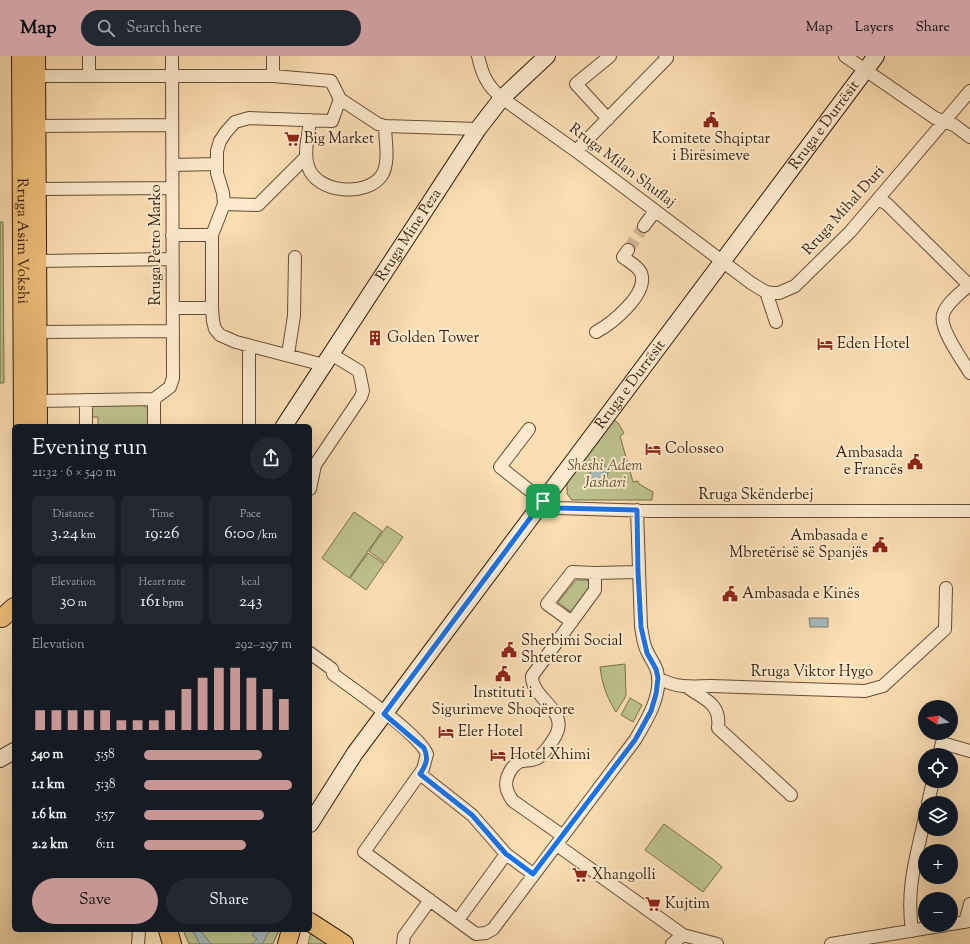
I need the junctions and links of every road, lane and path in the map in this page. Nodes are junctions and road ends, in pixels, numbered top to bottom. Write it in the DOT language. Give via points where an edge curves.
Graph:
graph roads {
  1 [pos="21,56"];
  2 [pos="36,56"];
  3 [pos="89,56"];
  4 [pos="172,56"];
  5 [pos="273,56"];
  6 [pos="478,56"];
  7 [pos="547,56"];
  8 [pos="610,56"];
  9 [pos="665,56"];
  10 [pos="845,56"];
  11 [pos="876,56"];
  12 [pos="866,70"];
  13 [pos="36,76"];
  14 [pos="89,76"];
  15 [pos="172,76"];
  16 [pos="273,76"];
  17 [pos="970,91"];
  18 [pos="502,98"];
  19 [pos="340,99"];
  20 [pos="608,119"];
  21 [pos="310,120"];
  22 [pos="944,122"];
  23 [pos="172,125"];
  24 [pos="37,126"];
  25 [pos="385,126"];
  26 [pos="478,129"];
  27 [pos="970,137"];
  28 [pos="576,151"];
  29 [pos="306,156"];
  30 [pos="216,164"];
  31 [pos="172,165"];
  32 [pos="172,188"];
  33 [pos="37,189"];
  34 [pos="878,199"];
  35 [pos="224,204"];
  36 [pos="656,211"];
  37 [pos="644,226"];
  38 [pos="172,235"];
  39 [pos="212,235"];
  40 [pos="628,250"];
  41 [pos="295,257"];
  42 [pos="172,259"];
  43 [pos="37,261"];
  44 [pos="723,261"];
  45 [pos="766,292"];
  46 [pos="173,308"];
  47 [pos="212,308"];
  48 [pos="776,322"];
  49 [pos="173,331"];
  50 [pos="38,332"];
  51 [pos="596,332"];
  52 [pos="248,346"];
  53 [pos="288,354"];
  54 [pos="327,359"];
  55 [pos="970,373"];
  56 [pos="154,399"];
  57 [pos="86,400"];
  58 [pos="38,401"];
  59 [pos="23,424"];
  60 [pos="38,424"];
  61 [pos="86,424"];
  62 [pos="154,424"];
  63 [pos="249,424"];
  64 [pos="285,424"];
  65 [pos="529,429"];
  66 [pos="312,479"];
  67 [pos="543,501"];
  68 [pos="637,510"];
  69 [pos="970,511"];
  70 [pos="638,572"];
  71 [pos="595,573"];
  72 [pos="946,588"];
  73 [pos="572,622"];
  74 [pos="312,654"];
  75 [pos="658,678"];
  76 [pos="687,687"];
  77 [pos="384,714"];
  78 [pos="958,750"];
  79 [pos="970,751"];
  80 [pos="12,752"];
  81 [pos="0,759"];
  82 [pos="420,774"];
  83 [pos="791,795"];
  84 [pos="312,821"];
  85 [pos="921,836"];
  86 [pos="560,841"];
  87 [pos="506,854"];
  88 [pos="533,874"];
  89 [pos="430,900"];
  90 [pos="970,904"];
  91 [pos="458,920"];
  92 [pos="967,921"];
  93 [pos="312,923"];
  94 [pos="918,930"];
  95 [pos="912,931"];
  96 [pos="139,932"];
  97 [pos="291,932"];
  98 [pos="683,935"];
  99 [pos="138,944"];
  100 [pos="288,944"];
  101 [pos="344,944"];
  102 [pos="404,944"];
  103 [pos="672,944"];
  104 [pos="717,944"];
  105 [pos="831,944"];
  1 -- 59 [label="main road, Rruga Asim Vokshi"];
  2 -- 13 [label="main road, Rruga Asim Vokshi"];
  3 -- 14 [label="street"];
  4 -- 15 [label="street, Rruga Petro Marko"];
  5 -- 16 [label="street"];
  6 -- 18 [label="street, Rruga Milan Shuflaj" via="484,80"];
  7 -- 18 [label="main road, Rruga Mine Peza"];
  8 -- 20 [label="street" via="576,84"];
  9 -- 20 [label="street" via="667,58"];
  10 -- 12 [label="street"];
  11 -- 12 [label="main road, Rruga e Durrësit"];
  12 -- 22 [label="street"];
  12 -- 44 [label="main road, Rruga e Durrësit"];
  13 -- 14 [label="street"];
  13 -- 24 [label="main road, Rruga Asim Vokshi"];
  14 -- 15 [label="street"];
  15 -- 16 [label="street"];
  15 -- 23 [label="street, Rruga Petro Marko"];
  16 -- 19 [label="street" via="332,81"];
  17 -- 22 [label="street, Rruga Mihal Duri"];
  18 -- 26 [label="main road, Rruga Mine Peza"];
  18 -- 28 [label="street, Rruga Milan Shuflaj"];
  19 -- 21 [label="street" via="332,122"];
  19 -- 25 [label="street"];
  20 -- 28 [label="street"];
  21 -- 29 [label="street"];
  21 -- 30 [label="street" via="249,118 235,122 220,141"];
  22 -- 27 [label="street" via="954,125"];
  22 -- 34 [label="street, Rruga Mihal Duri"];
  23 -- 24 [label="street"];
  23 -- 31 [label="street, Rruga Petro Marko"];
  24 -- 33 [label="main road, Rruga Asim Vokshi"];
  25 -- 26 [label="street"];
  25 -- 29 [label="street" via="386,163 383,173 367,188 333,188 318,181 308,166"];
  26 -- 54 [label="main road, Rruga Mine Peza"];
  28 -- 36 [label="street, Rruga Milan Shuflaj"];
  29 -- 35 [label="street" via="258,205"];
  30 -- 31 [label="street"];
  30 -- 35 [label="street"];
  31 -- 32 [label="street, Rruga Petro Marko"];
  32 -- 33 [label="street"];
  32 -- 38 [label="street, Rruga Petro Marko"];
  33 -- 43 [label="main road, Rruga Asim Vokshi"];
  34 -- 45 [label="street, Rruga Mihal Duri" via="850,232 795,286 779,293"];
  34 -- 55 [label="street" via="887,204 969,285 947,306 943,322"];
  35 -- 39 [label="street"];
  36 -- 37 [label="street"];
  36 -- 44 [label="street, Rruga Milan Shuflaj"];
  38 -- 39 [label="street"];
  38 -- 42 [label="street, Rruga Petro Marko"];
  39 -- 47 [label="street"];
  40 -- 51 [label="street" via="622,257 641,274 639,290 621,316"];
  41 -- 53 [label="street" via="294,316"];
  42 -- 43 [label="street"];
  42 -- 46 [label="street, Rruga Petro Marko"];
  43 -- 50 [label="main road, Rruga Asim Vokshi"];
  44 -- 45 [label="street"];
  44 -- 67 [label="main road, Rruga e Durrësit"];
  45 -- 48 [label="street"];
  46 -- 47 [label="street"];
  46 -- 49 [label="street, Rruga Petro Marko"];
  47 -- 52 [label="street" via="215,329 220,335"];
  49 -- 50 [label="street"];
  49 -- 56 [label="street, Rruga Petro Marko" via="173,378 170,387"];
  50 -- 58 [label="main road, Rruga Asim Vokshi"];
  52 -- 53 [label="street"];
  52 -- 63 [label="street"];
  53 -- 54 [label="street"];
  54 -- 64 [label="main road, Rruga Mine Peza"];
  54 -- 66 [label="street" via="359,371 363,391 315,465"];
  56 -- 57 [label="street"];
  56 -- 62 [label="street"];
  57 -- 58 [label="street"];
  57 -- 61 [label="street"];
  58 -- 60 [label="main road, Rruga Asim Vokshi"];
  65 -- 67 [label="street, Rruga Skënderbej" via="500,467"];
  67 -- 68 [label="street, Rruga Skënderbej" via="557,508"];
  67 -- 77 [label="main road, Rruga e Durrësit"];
  68 -- 69 [label="street, Rruga Skënderbej"];
  68 -- 70 [label="street"];
  70 -- 71 [label="street"];
  70 -- 75 [label="street" via="644,643"];
  71 -- 73 [label="street" via="595,590"];
  71 -- 73 [label="street" via="572,572 547,604"];
  72 -- 76 [label="street, Rruga Viktor Hygo" via="945,629 880,688 864,691"];
  73 -- 86 [label="street" via="532,676 534,687 556,714 557,734 539,757 515,764 506,778 508,793 513,801"];
  74 -- 77 [label="street"];
  75 -- 76 [label="street, Rruga Viktor Hygo" via="670,685"];
  75 -- 86 [label="street" via="651,711 635,740"];
  76 -- 83 [label="street, Rruga Viktor Hygo" via="713,705 718,712 718,728"];
  77 -- 82 [label="street" via="424,748 427,754 426,762"];
  77 -- 84 [label="main road, Rruga e Durrësit" via="355,753"];
  78 -- 79 [label="street"];
  80 -- 81 [label="main road"];
  82 -- 87 [label="street" via="472,815"];
  82 -- 89 [label="street" via="364,852"];
  85 -- 95 [label="street" via="909,894 908,908"];
  86 -- 88 [label="street"];
  86 -- 98 [label="street"];
  87 -- 88 [label="street"];
  87 -- 91 [label="street"];
  88 -- 91 [label="street" via="486,934 476,934"];
  89 -- 91 [label="street"];
  89 -- 102 [label="street" via="404,936"];
  90 -- 92 [label="street"];
  93 -- 101 [label="main road"];
  94 -- 95 [label="street"];
  95 -- 105 [label="street"];
  96 -- 99 [label="street"];
  97 -- 100 [label="main road"];
  98 -- 103 [label="street"];
  98 -- 104 [label="street"];
}
